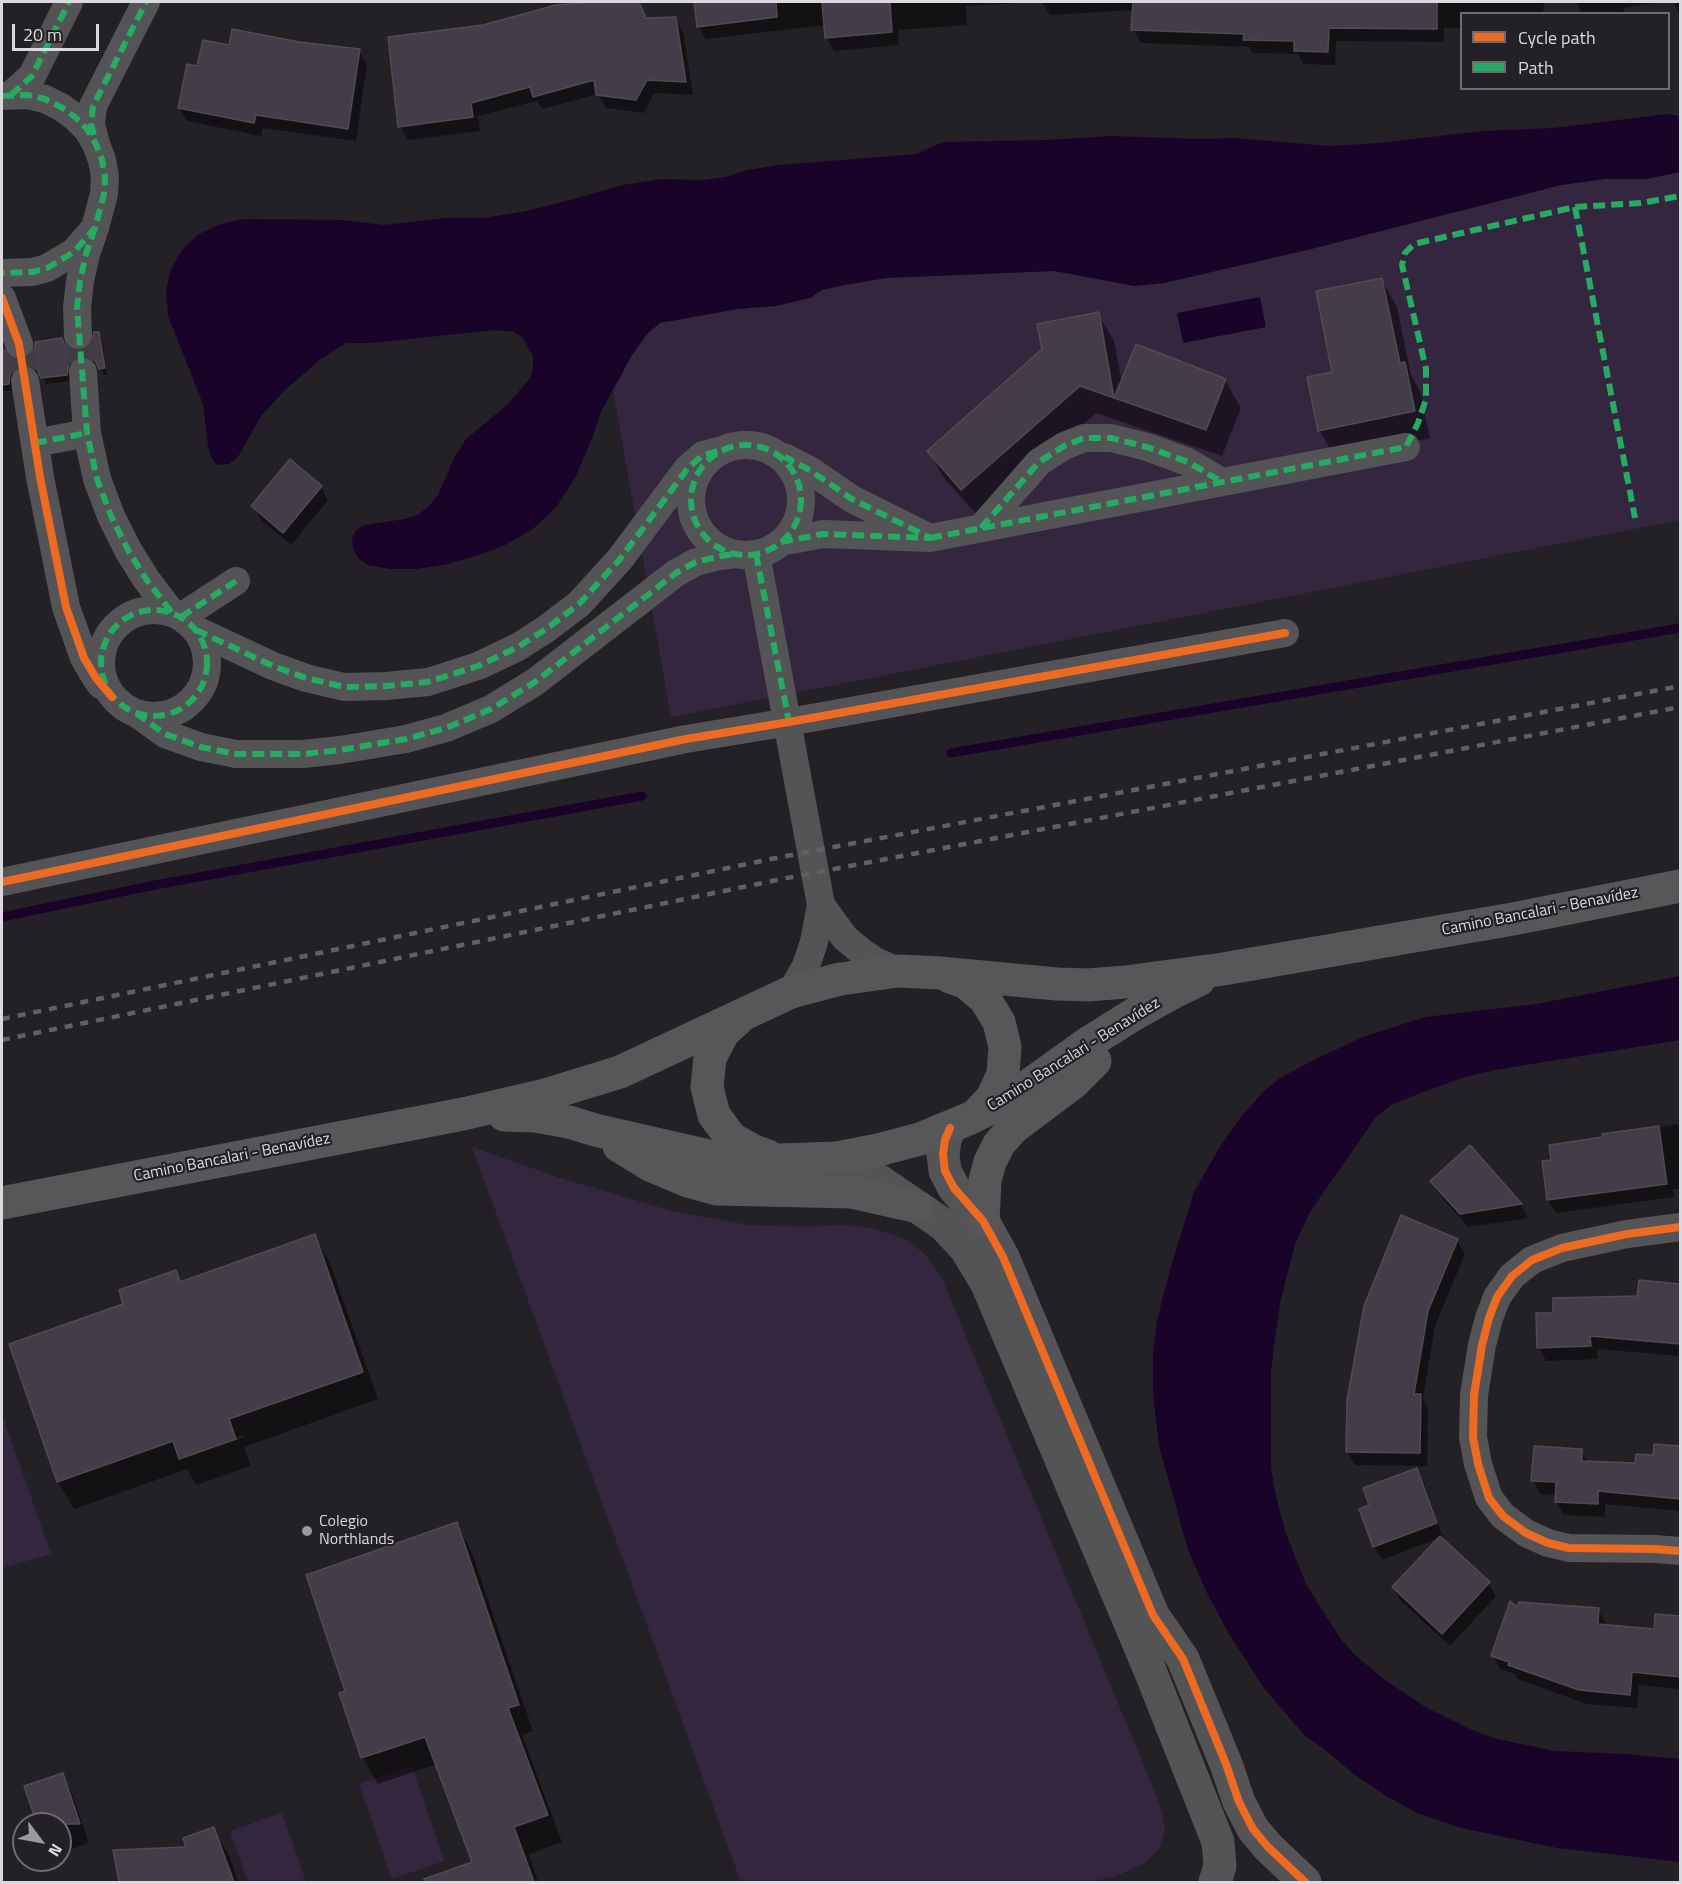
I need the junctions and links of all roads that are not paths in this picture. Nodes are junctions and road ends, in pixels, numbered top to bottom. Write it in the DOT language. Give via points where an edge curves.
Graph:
graph roads {
  1 [pos="69,2"];
  2 [pos="146,2"];
  3 [pos="6,96"];
  4 [pos="96,144"];
  5 [pos="95,228"];
  6 [pos="2,273"];
  7 [pos="2,298"];
  8 [pos="78,335"];
  9 [pos="19,344"];
  10 [pos="83,372"];
  11 [pos="25,381"];
  12 [pos="87,433"];
  13 [pos="35,443"];
  14 [pos="1406,447"];
  15 [pos="722,450"];
  16 [pos="774,452"];
  17 [pos="1222,482"];
  18 [pos="981,528"];
  19 [pos="930,538"];
  20 [pos="758,550"];
  21 [pos="236,581"];
  22 [pos="183,620"];
  23 [pos="1285,633"];
  24 [pos="112,697"];
  25 [pos="136,713"];
  26 [pos="789,722"];
  27 [pos="2,882"];
  28 [pos="1680,886"];
  29 [pos="821,905"];
  30 [pos="1222,969"];
  31 [pos="897,971"];
  32 [pos="940,973"];
  33 [pos="791,992"];
  34 [pos="1136,1013"];
  35 [pos="744,1014"];
  36 [pos="463,1114"];
  37 [pos="962,1123"];
  38 [pos="595,1130"];
  39 [pos="837,1158"];
  40 [pos="782,1161"];
  41 [pos="2,1203"];
  42 [pos="918,1207"];
  43 [pos="983,1221"];
  44 [pos="1680,1227"];
  45 [pos="1680,1551"];
  46 [pos="1215,1882"];
  47 [pos="1305,1882"];
  1 -- 3 [label="street" via="32,76"];
  2 -- 4 [label="street" via="93,106 91,124"];
  3 -- 4 [label="street" via="45,99 61,107 87,129"];
  4 -- 5 [label="street" via="105,177"];
  5 -- 6 [label="street" via="74,252 47,268"];
  5 -- 8 [label="street" via="80,280"];
  7 -- 9 [label="street"];
  10 -- 12 [label="street"];
  11 -- 13 [label="street"];
  12 -- 13 [label="street"];
  12 -- 22 [label="street" via="97,479 128,550 146,579"];
  13 -- 24 [label="street" via="66,607 84,658"];
  14 -- 17 [label="street"];
  15 -- 16 [label="street" via="743,444"];
  15 -- 20 [label="street" via="706,461 695,477 693,517 702,534 717,547"];
  15 -- 22 [label="street" via="703,455 688,468 620,559 579,604 518,647 478,666 428,682 344,687 306,678 273,666"];
  16 -- 19 [label="street" via="852,499"];
  16 -- 20 [label="street" via="795,475 801,506 795,526"];
  17 -- 18 [label="street"];
  17 -- 18 [label="street" via="1188,462 1147,447 1110,438 1084,438 1039,462"];
  18 -- 19 [label="street"];
  19 -- 20 [label="street" via="824,534"];
  20 -- 25 [label="street" via="696,562 676,573 535,682 491,709 406,739 303,754 236,753 201,747 165,734"];
  20 -- 26 [label="street"];
  21 -- 22 [label="street"];
  22 -- 24 [label="street" via="153,610 134,613 117,624 101,659 103,679"];
  22 -- 25 [label="street" via="205,647 207,657 206,676 197,694 174,712 155,717"];
  23 -- 26 [label="street"];
  24 -- 25 [label="street"];
  26 -- 27 [label="street" via="686,739"];
  26 -- 29 [label="street"];
  28 -- 30 [label="main road, Camino Bancalari - Benavídez"];
  29 -- 31 [label="street" via="845,938 875,961"];
  29 -- 33 [label="street" via="806,966"];
  30 -- 32 [label="main road, Camino Bancalari - Benavídez" via="1088,985"];
  30 -- 34 [label="main road, Camino Bancalari - Benavídez"];
  31 -- 32 [label="main road, Camino Bancalari - Benavídez"];
  31 -- 33 [label="main road, Camino Bancalari - Benavídez" via="840,979"];
  32 -- 37 [label="main road" via="965,982 985,999 999,1022 1005,1047 1003,1074 992,1098"];
  33 -- 35 [label="main road, Camino Bancalari - Benavídez"];
  34 -- 37 [label="main road, Camino Bancalari - Benavídez" via="1017,1094"];
  34 -- 43 [label="main road" via="1073,1083 1013,1128 999,1144 985,1180"];
  35 -- 36 [label="main road, Camino Bancalari - Benavídez" via="621,1072"];
  35 -- 40 [label="main road" via="723,1033 710,1059 707,1087 714,1115 731,1138"];
  36 -- 38 [label="main road, Camino Bancalari - Benavídez" via="535,1116"];
  36 -- 41 [label="main road, Camino Bancalari - Benavídez"];
  37 -- 39 [label="main road, Camino Bancalari - Benavídez" via="920,1139"];
  37 -- 43 [label="street" via="945,1140 945,1171 954,1188"];
  38 -- 40 [label="main road, Camino Bancalari - Benavídez" via="718,1158"];
  38 -- 42 [label="main road" via="650,1165 717,1189 851,1192"];
  39 -- 40 [label="main road, Camino Bancalari - Benavídez"];
  39 -- 42 [label="street"];
  42 -- 46 [label="street" via="944,1225 966,1249 987,1284 1218,1842 1220,1866"];
  43 -- 47 [label="street" via="1003,1257 1153,1615 1183,1659 1239,1802 1268,1847"];
  44 -- 45 [label="street" via="1562,1248 1532,1260 1512,1276 1497,1297 1482,1345 1474,1395 1473,1437 1489,1498 1503,1516 1526,1533 1569,1548"];
}
